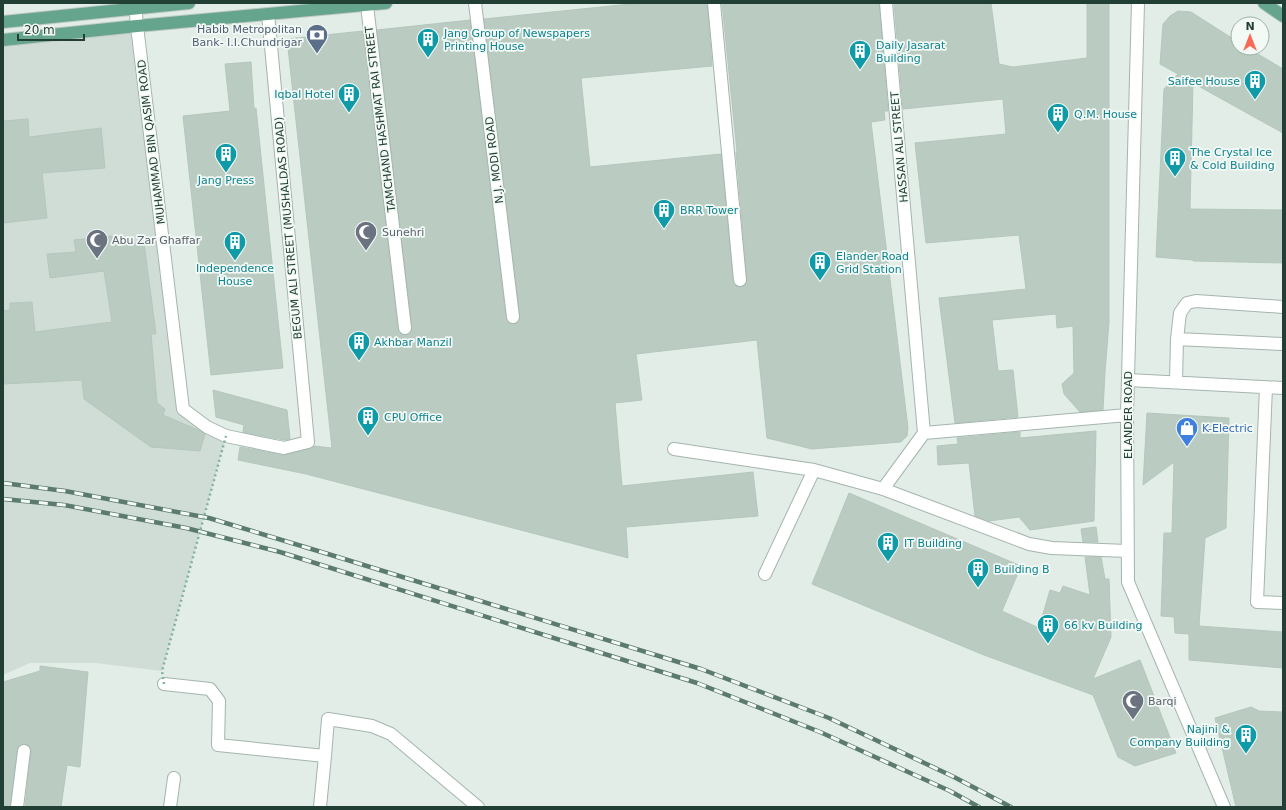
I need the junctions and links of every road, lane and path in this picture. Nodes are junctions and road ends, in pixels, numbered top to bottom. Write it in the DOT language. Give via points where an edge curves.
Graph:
graph roads {
  1 [pos="189,3"];
  2 [pos="386,3"];
  3 [pos="475,3"];
  4 [pos="714,3"];
  5 [pos="886,3"];
  6 [pos="1138,3"];
  7 [pos="1264,3"];
  8 [pos="135,5"];
  9 [pos="367,5"];
  10 [pos="268,14"];
  11 [pos="1283,16"];
  12 [pos="3,22"];
  13 [pos="137,26"];
  14 [pos="3,40"];
  15 [pos="740,280"];
  16 [pos="1283,307"];
  17 [pos="513,317"];
  18 [pos="405,328"];
  19 [pos="1177,339"];
  20 [pos="1283,344"];
  21 [pos="1128,380"];
  22 [pos="1176,382"];
  23 [pos="1266,387"];
  24 [pos="1283,388"];
  25 [pos="1127,415"];
  26 [pos="924,433"];
  27 [pos="226,436"];
  28 [pos="308,442"];
  29 [pos="674,449"];
  30 [pos="814,470"];
  31 [pos="883,489"];
  32 [pos="1127,551"];
  33 [pos="765,574"];
  34 [pos="1283,603"];
  35 [pos="164,684"];
  36 [pos="24,751"];
  37 [pos="325,756"];
  38 [pos="174,778"];
  39 [pos="17,807"];
  40 [pos="170,807"];
  41 [pos="320,807"];
  42 [pos="478,807"];
  43 [pos="1224,807"];
  1 -- 8 [label="main road"];
  2 -- 9 [label="main road"];
  3 -- 17 [label="street, N.J. MODI ROAD"];
  4 -- 15 [label="street"];
  5 -- 26 [label="street, HASSAN ALI STREET"];
  6 -- 21 [label="street, ELANDER ROAD"];
  7 -- 11 [label="main road"];
  8 -- 12 [label="main road"];
  8 -- 13 [label="street, MUHAMMAD BIN QASIM ROAD"];
  9 -- 10 [label="main road"];
  9 -- 18 [label="street, TAMCHAND HASHMAT RAI STREET"];
  10 -- 13 [label="main road"];
  10 -- 28 [label="street, BEGUM ALI STREET (MUSHALDAS ROAD)"];
  13 -- 14 [label="main road"];
  13 -- 27 [label="street, MUHAMMAD BIN QASIM ROAD" via="183,409"];
  16 -- 19 [label="street" via="1196,301 1187,303 1180,313"];
  19 -- 20 [label="street"];
  19 -- 22 [label="street"];
  21 -- 22 [label="street"];
  21 -- 25 [label="street, ELANDER ROAD"];
  22 -- 23 [label="street"];
  23 -- 24 [label="street"];
  23 -- 34 [label="street" via="1257,602"];
  25 -- 26 [label="street"];
  25 -- 32 [label="street, ELANDER ROAD"];
  26 -- 31 [label="street"];
  27 -- 28 [label="street, MUHAMMAD BIN QASIM ROAD" via="284,448"];
  27 -- 35 [label="path, bridge" via="162,671"];
  29 -- 30 [label="street"];
  30 -- 31 [label="street"];
  30 -- 33 [label="street"];
  31 -- 32 [label="street" via="1028,544 1052,548"];
  32 -- 43 [label="street, ELANDER ROAD" via="1128,582"];
  35 -- 37 [label="street" via="210,689 219,701 218,745"];
  36 -- 39 [label="street"];
  37 -- 41 [label="street"];
  37 -- 42 [label="street" via="328,719 372,726 391,734"];
  38 -- 40 [label="street"];
}
